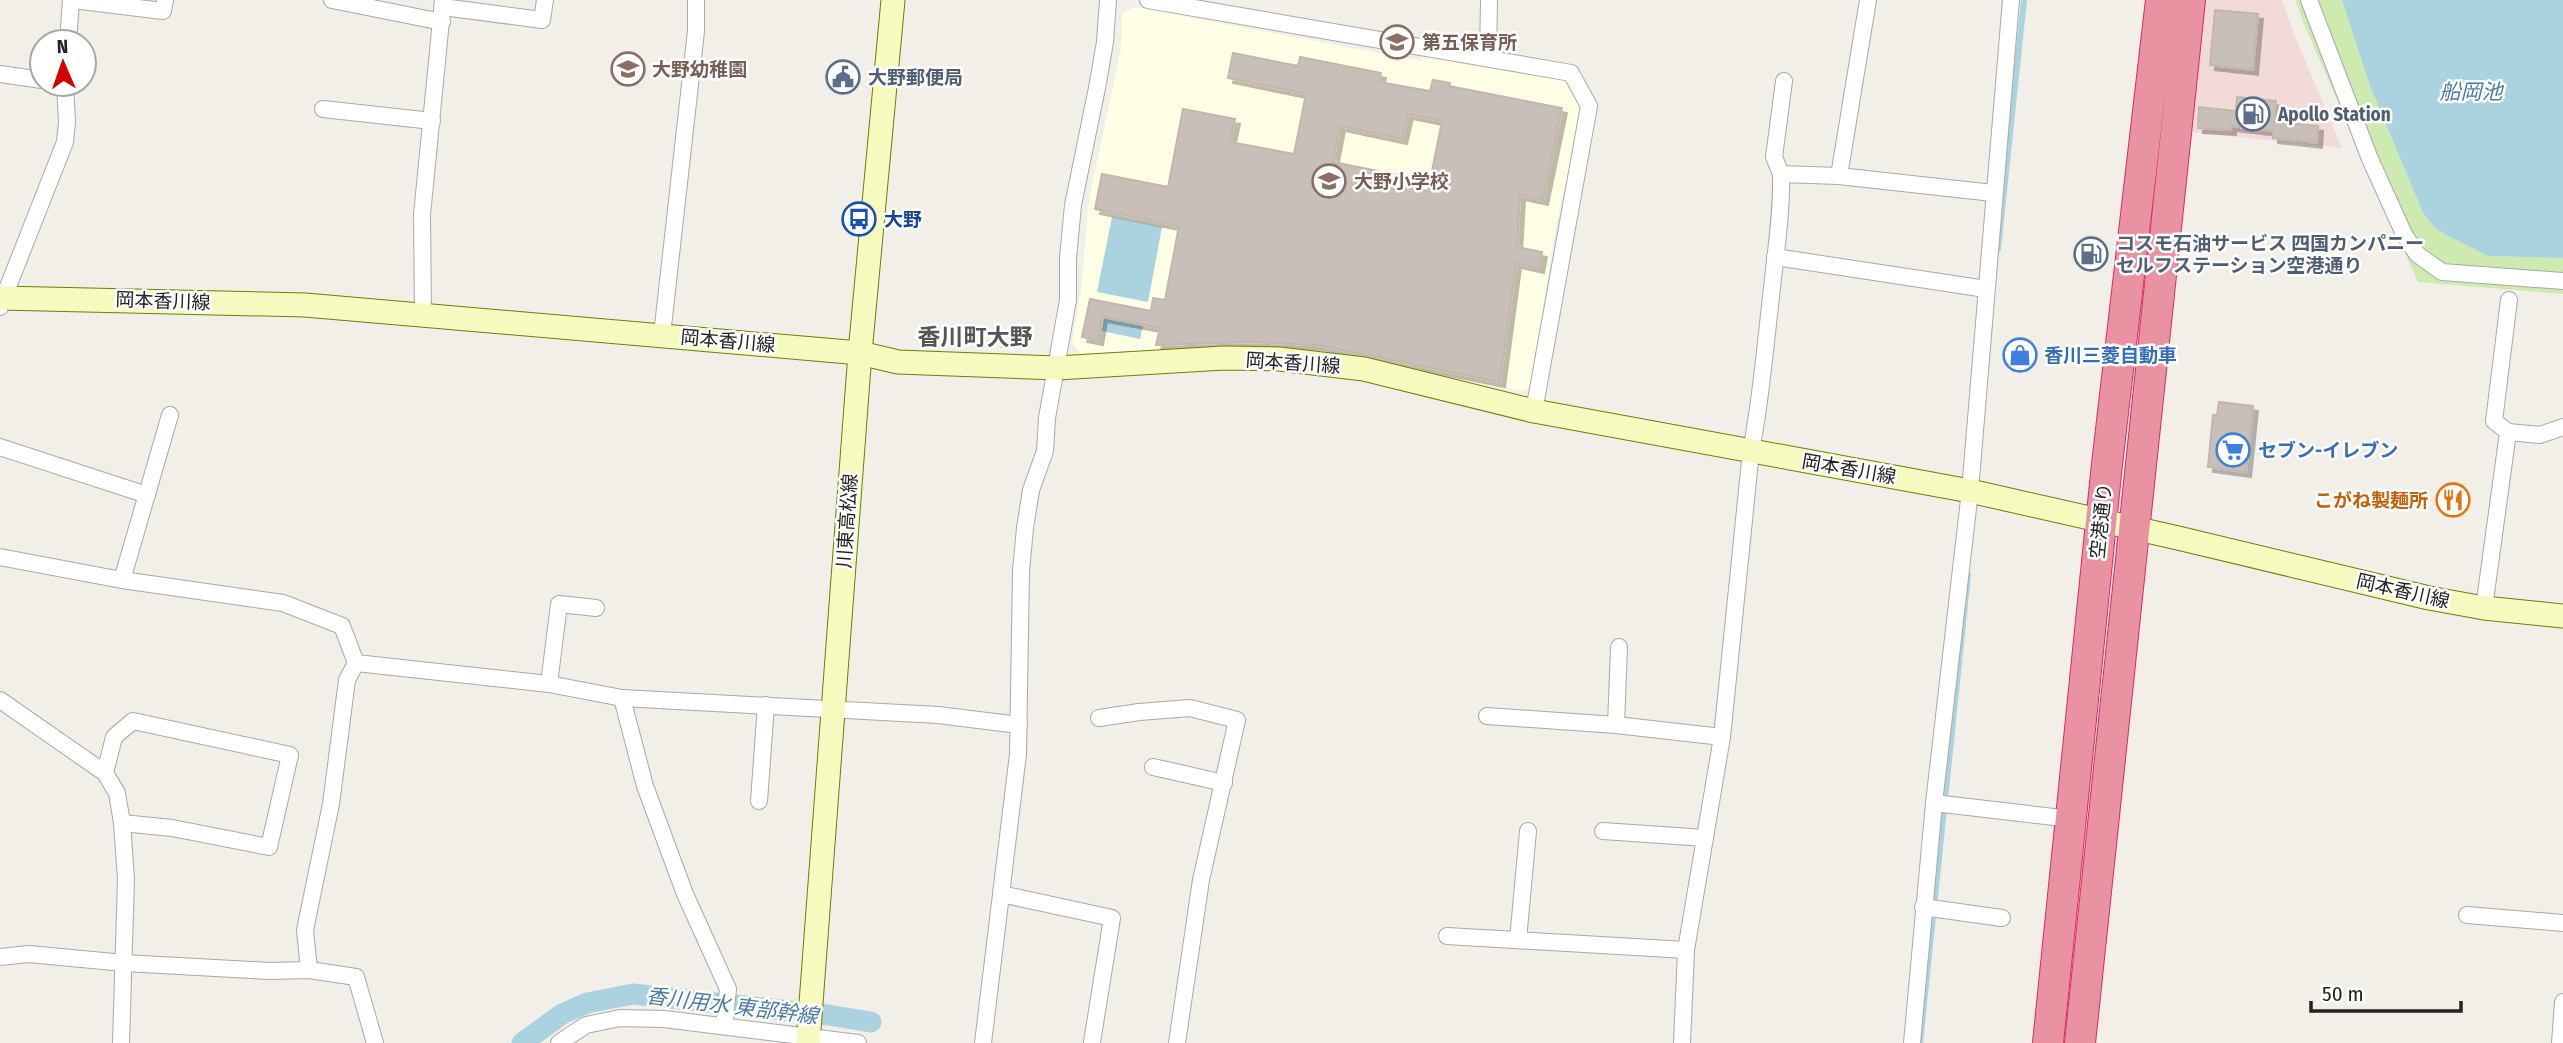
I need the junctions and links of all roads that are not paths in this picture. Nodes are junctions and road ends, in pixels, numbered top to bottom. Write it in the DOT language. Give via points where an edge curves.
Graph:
graph roads {
  1 [pos="72,0"];
  2 [pos="165,0"];
  3 [pos="332,0"];
  4 [pos="545,0"];
  5 [pos="696,0"];
  6 [pos="893,0"];
  7 [pos="1108,0"];
  8 [pos="1148,0"];
  9 [pos="1489,0"];
  10 [pos="1868,0"];
  11 [pos="2011,0"];
  12 [pos="2161,0"];
  13 [pos="2190,0"];
  14 [pos="2309,0"];
  15 [pos="443,10"];
  16 [pos="69,28"];
  17 [pos="1488,58"];
  18 [pos="0,74"];
  19 [pos="28,78"];
  20 [pos="1784,80"];
  21 [pos="66,98"];
  22 [pos="323,108"];
  23 [pos="432,121"];
  24 [pos="1781,174"];
  25 [pos="1839,176"];
  26 [pos="1993,192"];
  27 [pos="1775,257"];
  28 [pos="2563,281"];
  29 [pos="1986,289"];
  30 [pos="2509,300"];
  31 [pos="1,301"];
  32 [pos="423,315"];
  33 [pos="662,335"];
  34 [pos="860,353"];
  35 [pos="1058,368"];
  36 [pos="1534,411"];
  37 [pos="170,415"];
  38 [pos="2563,427"];
  39 [pos="2508,432"];
  40 [pos="0,447"];
  41 [pos="1751,451"];
  42 [pos="1970,491"];
  43 [pos="146,495"];
  44 [pos="2101,520"];
  45 [pos="2134,528"];
  46 [pos="0,557"];
  47 [pos="122,580"];
  48 [pos="596,608"];
  49 [pos="2484,608"];
  50 [pos="2563,616"];
  51 [pos="1619,647"];
  52 [pos="356,663"];
  53 [pos="550,684"];
  54 [pos="622,698"];
  55 [pos="0,700"];
  56 [pos="766,705"];
  57 [pos="833,711"];
  58 [pos="1486,716"];
  59 [pos="1099,718"];
  60 [pos="1616,724"];
  61 [pos="1019,725"];
  62 [pos="1722,737"];
  63 [pos="1153,768"];
  64 [pos="105,773"];
  65 [pos="1224,783"];
  66 [pos="759,801"];
  67 [pos="1935,803"];
  68 [pos="2071,819"];
  69 [pos="122,822"];
  70 [pos="1528,831"];
  71 [pos="1603,831"];
  72 [pos="1705,838"];
  73 [pos="1001,894"];
  74 [pos="1924,907"];
  75 [pos="2467,915"];
  76 [pos="2002,918"];
  77 [pos="2563,923"];
  78 [pos="1447,936"];
  79 [pos="1518,940"];
  80 [pos="1686,950"];
  81 [pos="0,957"];
  82 [pos="124,963"];
  83 [pos="309,970"];
  84 [pos="2563,1003"];
  85 [pos="724,1025"];
  86 [pos="742,1035"];
  87 [pos="808,1039"];
  88 [pos="121,1043"];
  89 [pos="375,1043"];
  90 [pos="559,1043"];
  91 [pos="858,1043"];
  92 [pos="983,1043"];
  93 [pos="1090,1043"];
  94 [pos="1108,1043"];
  95 [pos="1177,1043"];
  96 [pos="1682,1043"];
  97 [pos="1912,1043"];
  98 [pos="2048,1043"];
  99 [pos="2080,1043"];
  100 [pos="2560,1043"];
  1 -- 2 [label="street" via="163,11"];
  1 -- 16 [label="street"];
  3 -- 15 [label="street"];
  4 -- 15 [label="street" via="542,20"];
  5 -- 33 [label="street"];
  6 -- 34 [label="main road, 川東高松線"];
  7 -- 35 [label="street" via="1105,42 1073,205 1068,300"];
  8 -- 17 [label="street"];
  9 -- 17 [label="street"];
  10 -- 25 [label="street"];
  11 -- 26 [label="street"];
  12 -- 44 [label="highway, 空港通り"];
  13 -- 45 [label="highway, 空港通り"];
  14 -- 28 [label="street" via="2370,159 2417,254 2442,272"];
  15 -- 23 [label="street"];
  17 -- 36 [label="street" via="1571,73 1590,106"];
  18 -- 19 [label="street"];
  20 -- 24 [label="street" via="1774,157"];
  21 -- 31 [label="street" via="65,142"];
  22 -- 23 [label="street"];
  23 -- 32 [label="street" via="422,215"];
  24 -- 25 [label="street"];
  24 -- 27 [label="street"];
  25 -- 26 [label="street"];
  26 -- 29 [label="street"];
  27 -- 29 [label="street"];
  27 -- 41 [label="street"];
  29 -- 42 [label="street"];
  30 -- 39 [label="street" via="2494,421"];
  31 -- 32 [label="main road, 岡本香川線" via="305,305"];
  32 -- 33 [label="main road, 岡本香川線"];
  33 -- 34 [label="main road, 岡本香川線"];
  34 -- 35 [label="main road, 岡本香川線" via="898,362"];
  34 -- 57 [label="main road, 川東高松線"];
  35 -- 36 [label="main road, 岡本香川線" via="1279,359 1364,369"];
  35 -- 61 [label="street" via="1045,450 1031,490 1025,528"];
  36 -- 41 [label="main road, 岡本香川線"];
  37 -- 43 [label="street"];
  38 -- 39 [label="street" via="2540,435"];
  39 -- 49 [label="street"];
  40 -- 43 [label="street"];
  41 -- 42 [label="main road, 岡本香川線"];
  41 -- 62 [label="street"];
  42 -- 44 [label="main road, 岡本香川線"];
  42 -- 67 [label="street"];
  43 -- 47 [label="street"];
  44 -- 45 [label="main road, 岡本香川線"];
  44 -- 68 [label="highway, 空港通り"];
  45 -- 49 [label="main road, 岡本香川線"];
  45 -- 99 [label="highway, 空港通り"];
  46 -- 47 [label="street"];
  47 -- 52 [label="street" via="283,603 342,626"];
  48 -- 53 [label="street" via="559,604"];
  49 -- 50 [label="main road, 岡本香川線"];
  51 -- 60 [label="street"];
  52 -- 53 [label="street"];
  52 -- 83 [label="street" via="347,680 331,804 305,930"];
  53 -- 54 [label="street"];
  54 -- 56 [label="street"];
  54 -- 85 [label="street" via="645,786 728,989"];
  55 -- 64 [label="street"];
  56 -- 57 [label="street"];
  56 -- 66 [label="street"];
  57 -- 61 [label="street" via="938,715"];
  57 -- 87 [label="main road, 川東高松線"];
  58 -- 60 [label="street"];
  59 -- 65 [label="street" via="1190,708 1237,720"];
  60 -- 62 [label="street"];
  61 -- 73 [label="street"];
  62 -- 72 [label="street"];
  63 -- 65 [label="street"];
  64 -- 69 [label="street" via="117,793"];
  64 -- 69 [label="street" via="114,737 133,720 290,755 270,847"];
  65 -- 95 [label="street" via="1201,880"];
  67 -- 68 [label="street"];
  67 -- 74 [label="street"];
  68 -- 98 [label="highway, 空港通り"];
  69 -- 82 [label="street"];
  70 -- 79 [label="street"];
  71 -- 72 [label="street"];
  72 -- 80 [label="street"];
  73 -- 92 [label="street"];
  73 -- 93 [label="street" via="1112,918"];
  74 -- 76 [label="street"];
  74 -- 97 [label="street"];
  75 -- 77 [label="street"];
  78 -- 79 [label="street"];
  79 -- 80 [label="street"];
  80 -- 96 [label="street"];
  81 -- 82 [label="street" via="29,954"];
  82 -- 83 [label="street"];
  82 -- 88 [label="street"];
  83 -- 89 [label="street" via="356,977"];
  84 -- 100 [label="street"];
  85 -- 86 [label="street"];
  85 -- 90 [label="street" via="620,1018 586,1025"];
  86 -- 87 [label="street"];
  87 -- 91 [label="street"];
  93 -- 94 [label="street"];
}
